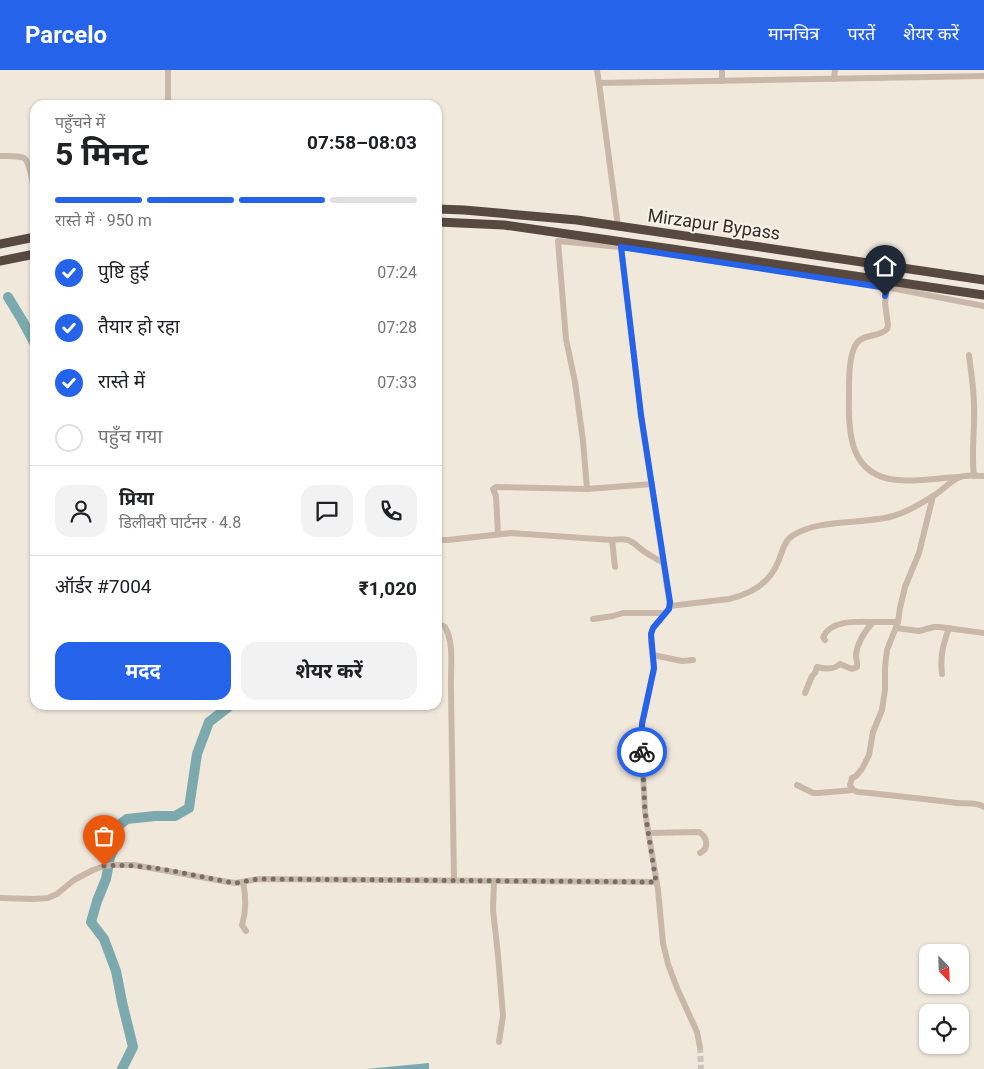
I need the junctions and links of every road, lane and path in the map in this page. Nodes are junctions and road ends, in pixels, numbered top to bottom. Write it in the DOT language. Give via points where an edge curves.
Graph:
graph roads {
  1 [pos="168,70"];
  2 [pos="596,70"];
  3 [pos="722,70"];
  4 [pos="835,70"];
  5 [pos="984,76"];
  6 [pos="834,79"];
  7 [pos="722,81"];
  8 [pos="599,83"];
  9 [pos="168,100"];
  10 [pos="0,156"];
  11 [pos="30,171"];
  12 [pos="442,209"];
  13 [pos="442,222"];
  14 [pos="618,226"];
  15 [pos="30,238"];
  16 [pos="0,244"];
  17 [pos="621,247"];
  18 [pos="30,255"];
  19 [pos="0,262"];
  20 [pos="984,280"];
  21 [pos="887,288"];
  22 [pos="984,295"];
  23 [pos="984,306"];
  24 [pos="969,355"];
  25 [pos="974,476"];
  26 [pos="984,476"];
  27 [pos="959,477"];
  28 [pos="652,484"];
  29 [pos="587,489"];
  30 [pos="933,496"];
  31 [pos="498,534"];
  32 [pos="442,540"];
  33 [pos="612,540"];
  34 [pos="663,563"];
  35 [pos="615,567"];
  36 [pos="670,606"];
  37 [pos="665,613"];
  38 [pos="594,619"];
  39 [pos="873,622"];
  40 [pos="442,625"];
  41 [pos="897,625"];
  42 [pos="949,628"];
  43 [pos="984,633"];
  44 [pos="825,640"];
  45 [pos="653,655"];
  46 [pos="693,660"];
  47 [pos="942,674"];
  48 [pos="805,693"];
  49 [pos="797,785"];
  50 [pos="853,790"];
  51 [pos="984,807"];
  52 [pos="649,833"];
  53 [pos="700,853"];
  54 [pos="454,880"];
  55 [pos="494,881"];
  56 [pos="243,882"];
  57 [pos="656,882"];
  58 [pos="0,898"];
  59 [pos="246,931"];
  60 [pos="499,1042"];
  61 [pos="700,1047"];
  1 -- 9 [label="street"];
  2 -- 8 [label="street"];
  3 -- 7 [label="street"];
  4 -- 6 [label="street"];
  5 -- 6 [label="street"];
  6 -- 7 [label="street"];
  7 -- 8 [label="street"];
  8 -- 14 [label="street"];
  10 -- 11 [label="street" via="22,157"];
  12 -- 14 [label="highway, Mirzapur Bypass"];
  13 -- 22 [label="highway" via="504,225"];
  14 -- 20 [label="highway, Mirzapur Bypass"];
  15 -- 16 [label="highway"];
  17 -- 21 [label="street"];
  17 -- 28 [label="street"];
  17 -- 29 [label="street" via="558,241 566,339 583,441"];
  18 -- 19 [label="highway"];
  21 -- 23 [label="street"];
  21 -- 27 [label="street" via="887,329 881,334 862,338 855,345 851,357 849,406 853,447 869,470 888,478"];
  24 -- 25 [label="street" via="974,406"];
  25 -- 26 [label="street"];
  25 -- 27 [label="street"];
  27 -- 30 [label="street"];
  28 -- 29 [label="street"];
  28 -- 34 [label="street"];
  29 -- 31 [label="street" via="494,488"];
  30 -- 36 [label="street" via="894,516 811,527 792,536 772,574 757,588 738,597"];
  30 -- 41 [label="street" via="919,553 902,596"];
  31 -- 32 [label="street"];
  31 -- 33 [label="street"];
  33 -- 34 [label="street" via="633,541"];
  33 -- 35 [label="street"];
  34 -- 36 [label="street"];
  36 -- 37 [label="street"];
  37 -- 38 [label="street" via="623,613"];
  37 -- 45 [label="street" via="651,634"];
  39 -- 41 [label="street"];
  39 -- 44 [label="street" via="842,624 828,629 823,637"];
  39 -- 48 [label="street" via="859,643 857,668 840,664 832,668 817,667"];
  40 -- 54 [label="street" via="451,645"];
  41 -- 42 [label="street" via="919,631"];
  41 -- 50 [label="street" via="886,659 882,710 866,764 850,782"];
  42 -- 43 [label="street"];
  42 -- 47 [label="street" via="940,660"];
  45 -- 46 [label="street"];
  45 -- 52 [label="street" via="654,668 641,733"];
  49 -- 50 [label="street" via="812,793"];
  50 -- 51 [label="street"];
  52 -- 53 [label="street" via="699,832 704,836 706,845"];
  52 -- 57 [label="street"];
  54 -- 55 [label="street"];
  54 -- 56 [label="street" via="258,879"];
  55 -- 57 [label="street"];
  55 -- 60 [label="street" via="493,910 502,1016"];
  56 -- 58 [label="street" via="133,865 112,865 93,870 48,898"];
  56 -- 59 [label="street" via="242,926"];
  57 -- 61 [label="street" via="668,964 697,1032"];
}
